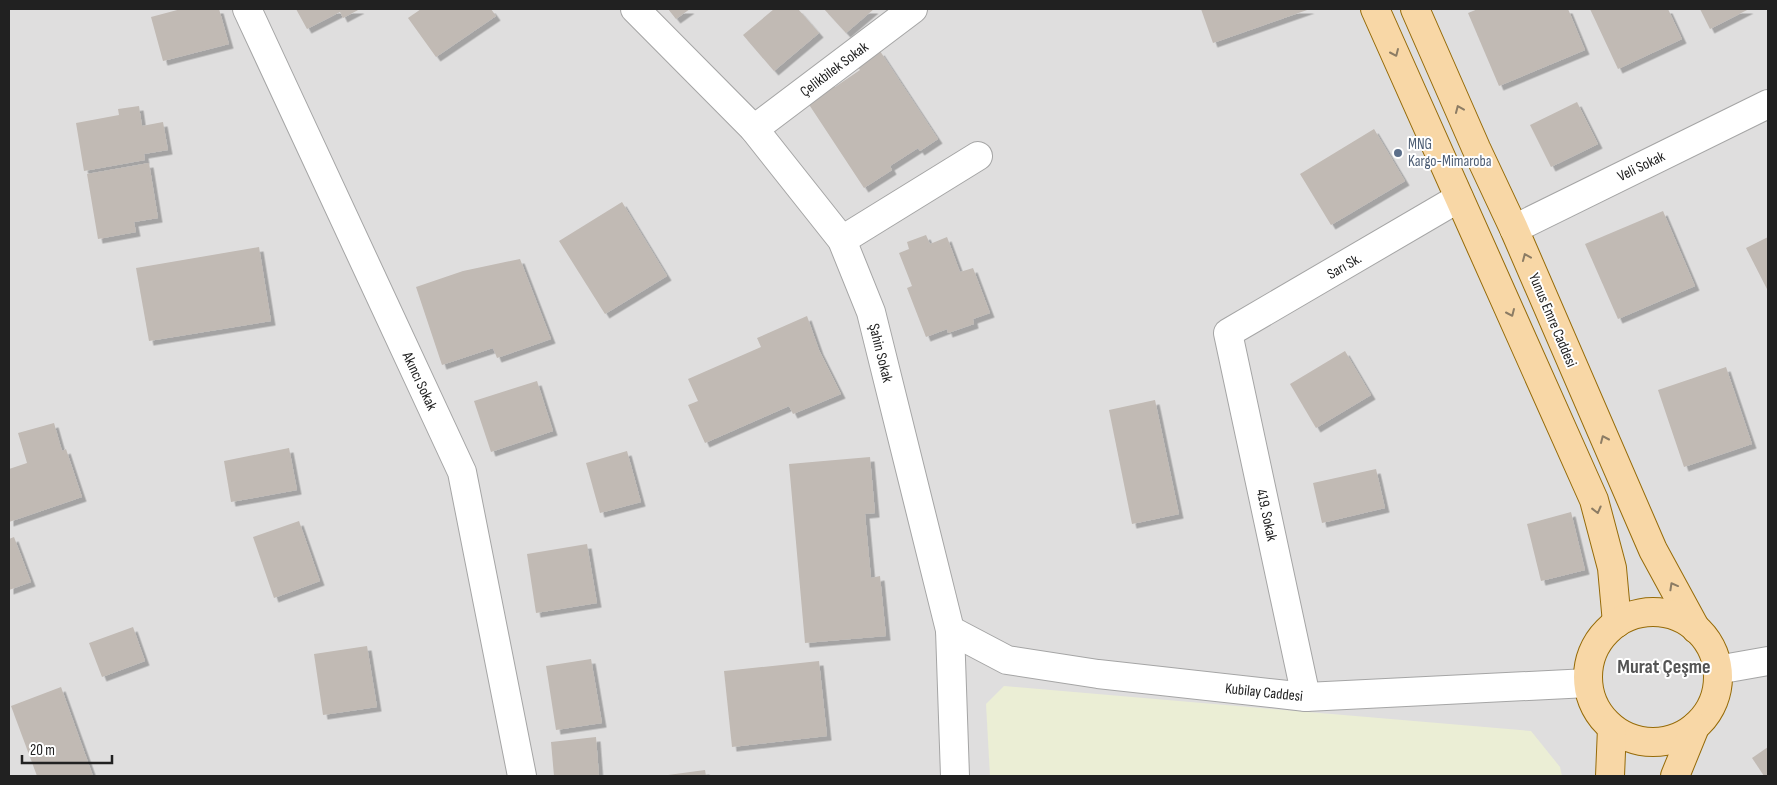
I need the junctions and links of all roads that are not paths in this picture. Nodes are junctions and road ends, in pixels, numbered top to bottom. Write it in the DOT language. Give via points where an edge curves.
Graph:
graph roads {
  1 [pos="247,9"];
  2 [pos="635,9"];
  3 [pos="913,9"];
  4 [pos="1375,9"];
  5 [pos="1416,9"];
  6 [pos="1768,104"];
  7 [pos="754,129"];
  8 [pos="978,156"];
  9 [pos="1459,198"];
  10 [pos="1514,229"];
  11 [pos="842,240"];
  12 [pos="1228,333"];
  13 [pos="1616,623"];
  14 [pos="1696,629"];
  15 [pos="950,630"];
  16 [pos="1768,661"];
  17 [pos="1717,670"];
  18 [pos="1588,683"];
  19 [pos="1306,697"];
  20 [pos="1612,728"];
  21 [pos="1694,728"];
  22 [pos="522,776"];
  23 [pos="955,776"];
  24 [pos="1610,776"];
  25 [pos="1675,776"];
  1 -- 22 [label="street, Akıncı Sokak" via="462,472"];
  2 -- 7 [label="street, Şahin Sokak"];
  3 -- 7 [label="street, Çelikbilek Sokak"];
  4 -- 9 [label="main road, one-way"];
  10 -- 5 [label="main road, Yunus Emre Caddesi, one-way"];
  6 -- 10 [label="street, Veli Sokak"];
  7 -- 11 [label="street, Şahin Sokak"];
  8 -- 11 [label="street"];
  9 -- 12 [label="street, Sarı Sk."];
  9 -- 13 [label="main road, one-way" via="1594,500 1612,568"];
  14 -- 10 [label="main road, Yunus Emre Caddesi, one-way" via="1653,550"];
  11 -- 15 [label="street, Şahin Sokak" via="871,312"];
  12 -- 19 [label="street, 419. Sokak"];
  13 -- 14 [label="main road" via="1648,612 1682,619"];
  13 -- 18 [label="main road" via="1594,649"];
  14 -- 17 [label="main road" via="1714,655"];
  15 -- 19 [label="street, Kubilay Caddesi" via="1007,660 1098,674"];
  15 -- 23 [label="street, Şahin Sokak"];
  16 -- 17 [label="street"];
  17 -- 21 [label="main road" via="1716,692 1708,711"];
  18 -- 19 [label="street, Kubilay Caddesi"];
  18 -- 20 [label="main road" via="1591,700 1599,716"];
  20 -- 21 [label="main road" via="1631,739 1654,743 1675,739"];
  20 -- 24 [label="main road"];
  21 -- 25 [label="main road"];
}
